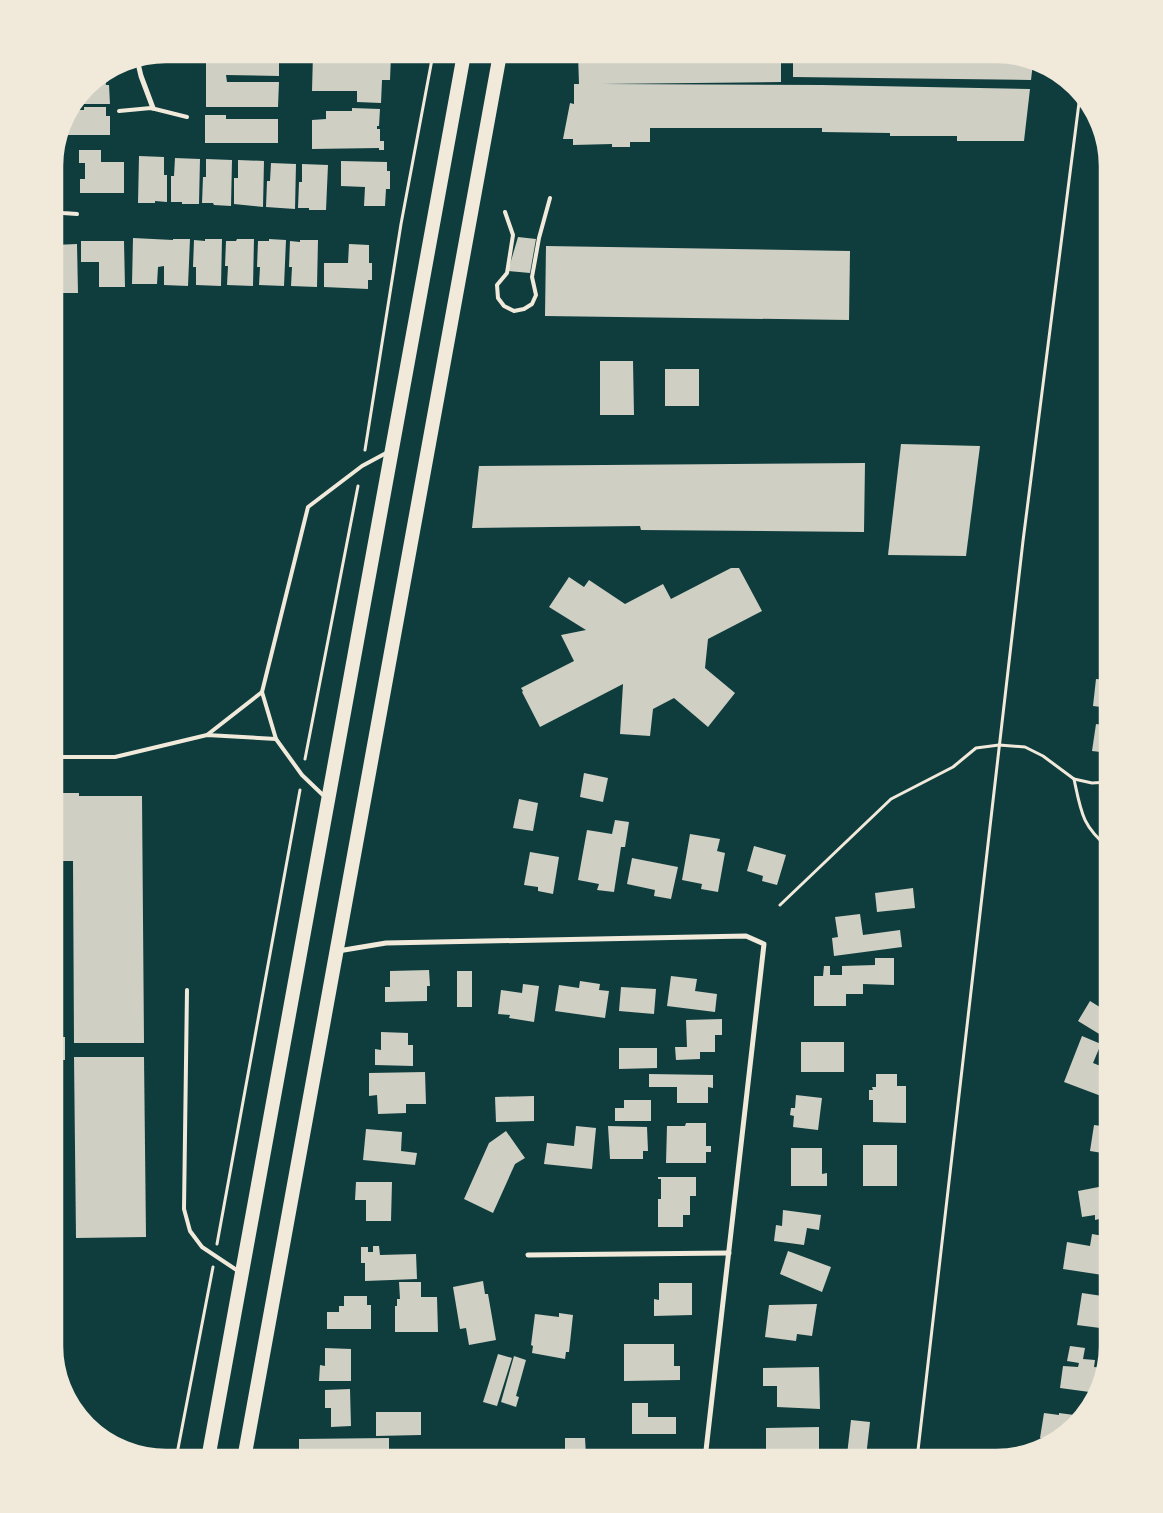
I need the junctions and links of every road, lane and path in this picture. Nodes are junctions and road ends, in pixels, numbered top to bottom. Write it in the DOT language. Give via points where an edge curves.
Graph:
graph roads {
  1 [pos="462,63"];
  2 [pos="498,63"];
  3 [pos="139,66"];
  4 [pos="1079,103"];
  5 [pos="153,108"];
  6 [pos="118,111"];
  7 [pos="188,117"];
  8 [pos="550,198"];
  9 [pos="505,212"];
  10 [pos="63,213"];
  11 [pos="77,214"];
  12 [pos="392,450"];
  13 [pos="262,692"];
  14 [pos="207,735"];
  15 [pos="276,739"];
  16 [pos="1000,745"];
  17 [pos="63,757"];
  18 [pos="1074,779"];
  19 [pos="1100,783"];
  20 [pos="328,801"];
  21 [pos="1100,840"];
  22 [pos="780,904"];
  23 [pos="338,951"];
  24 [pos="187,990"];
  25 [pos="729,1253"];
  26 [pos="528,1255"];
  27 [pos="242,1274"];
  28 [pos="210,1450"];
  29 [pos="246,1450"];
  30 [pos="706,1450"];
  31 [pos="918,1450"];
  1 -- 12 [label="highway"];
  2 -- 23 [label="highway"];
  3 -- 5 [label="street"];
  4 -- 16 [label="path"];
  5 -- 6 [label="lane"];
  5 -- 7 [label="lane"];
  8 -- 9 [label="lane" via="532,277 536,295 532,304 524,309 504,306 498,298 497,285 507,273 513,235"];
  10 -- 11 [label="lane"];
  12 -- 13 [label="lane" via="362,466 308,507"];
  12 -- 20 [label="highway"];
  13 -- 14 [label="lane"];
  13 -- 15 [label="lane"];
  14 -- 15 [label="lane"];
  14 -- 17 [label="lane" via="115,758"];
  15 -- 20 [label="lane" via="302,775"];
  16 -- 18 [label="path" via="1030,749"];
  16 -- 22 [label="path" via="976,748 953,767 891,799"];
  16 -- 31 [label="path"];
  18 -- 19 [label="path"];
  18 -- 21 [label="path" via="1082,817"];
  20 -- 27 [label="highway"];
  23 -- 25 [label="street" via="386,943 746,936 764,944"];
  23 -- 29 [label="highway"];
  24 -- 27 [label="lane" via="184,1209 190,1231 202,1247"];
  25 -- 26 [label="street"];
  25 -- 30 [label="street"];
  27 -- 28 [label="highway"];
}
